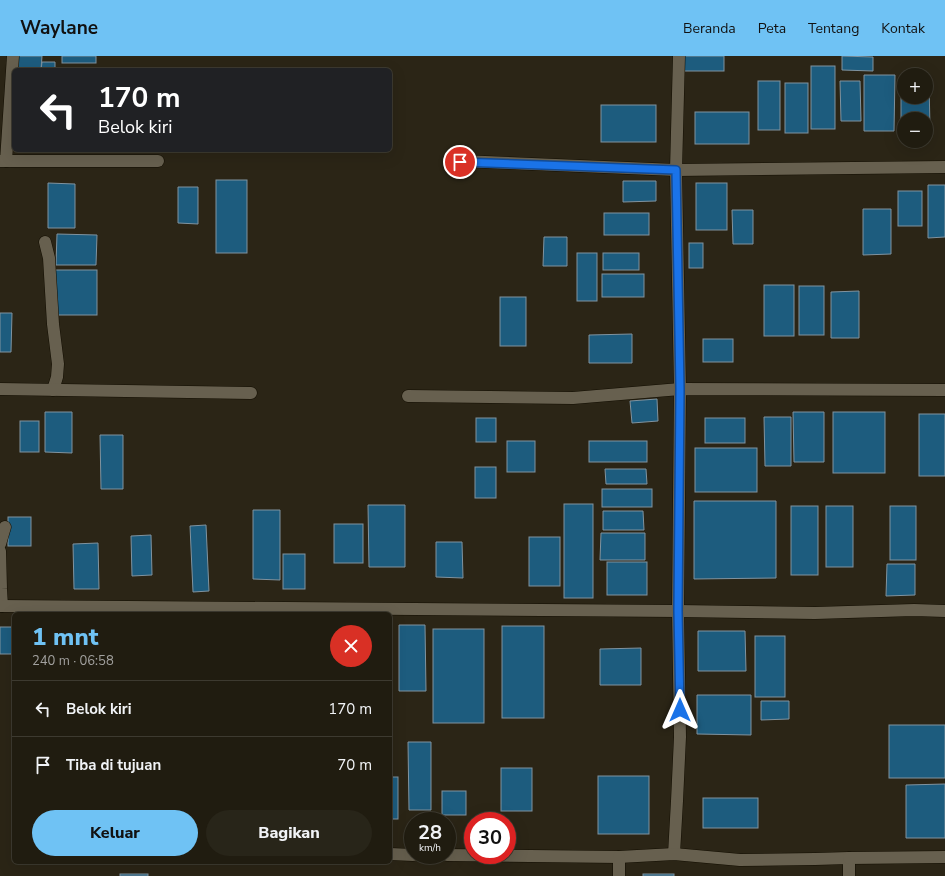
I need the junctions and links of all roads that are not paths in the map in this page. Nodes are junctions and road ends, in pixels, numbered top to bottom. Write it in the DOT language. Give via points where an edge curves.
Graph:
graph roads {
  1 [pos="13,56"];
  2 [pos="680,56"];
  3 [pos="3,161"];
  4 [pos="158,161"];
  5 [pos="460,162"];
  6 [pos="945,168"];
  7 [pos="676,170"];
  8 [pos="45,242"];
  9 [pos="0,389"];
  10 [pos="680,389"];
  11 [pos="53,390"];
  12 [pos="945,390"];
  13 [pos="251,394"];
  14 [pos="408,396"];
  15 [pos="5,527"];
  16 [pos="0,544"];
  17 [pos="0,551"];
  18 [pos="1,606"];
  19 [pos="678,611"];
  20 [pos="945,612"];
  21 [pos="392,854"];
  22 [pos="404,854"];
  23 [pos="674,854"];
  24 [pos="456,855"];
  25 [pos="619,857"];
  26 [pos="945,857"];
  27 [pos="849,858"];
  28 [pos="620,876"];
  29 [pos="848,876"];
  1 -- 3 [label="street"];
  2 -- 7 [label="street"];
  3 -- 4 [label="street"];
  5 -- 7 [label="street"];
  6 -- 7 [label="street"];
  7 -- 10 [label="street"];
  8 -- 11 [label="street" via="49,258 58,364"];
  9 -- 11 [label="street"];
  10 -- 12 [label="street"];
  10 -- 14 [label="street" via="573,398"];
  10 -- 19 [label="street"];
  11 -- 13 [label="street"];
  15 -- 16 [label="street"];
  17 -- 18 [label="street"];
  18 -- 19 [label="street"];
  19 -- 20 [label="street"];
  19 -- 23 [label="street" via="680,737"];
  21 -- 22 [label="street"];
  23 -- 25 [label="street"];
  23 -- 27 [label="street" via="740,860"];
  24 -- 25 [label="street"];
  25 -- 28 [label="street"];
  26 -- 27 [label="street"];
  27 -- 29 [label="street"];
}
